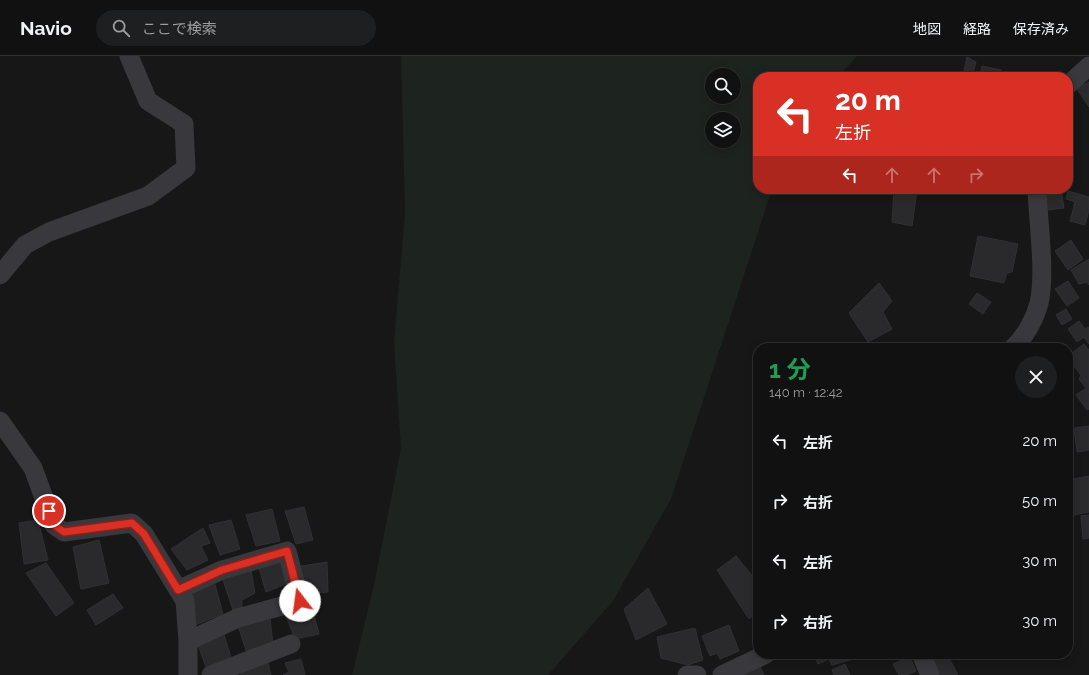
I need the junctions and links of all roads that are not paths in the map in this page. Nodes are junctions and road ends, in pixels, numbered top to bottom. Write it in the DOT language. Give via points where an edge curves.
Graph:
graph roads {
  1 [pos="129,56"];
  2 [pos="1089,66"];
  3 [pos="1073,80"];
  4 [pos="1037,194"];
  5 [pos="0,275"];
  6 [pos="1019,343"];
  7 [pos="0,421"];
  8 [pos="178,590"];
  9 [pos="188,641"];
  10 [pos="291,644"];
  11 [pos="756,659"];
  12 [pos="922,659"];
  13 [pos="188,675"];
  14 [pos="211,675"];
  15 [pos="687,675"];
  16 [pos="697,675"];
  17 [pos="722,675"];
  18 [pos="930,675"];
  1 -- 5 [label="street" via="148,101 184,124 186,168 148,196 49,232 25,245"];
  2 -- 3 [label="street"];
  4 -- 6 [label="street" via="1042,281 1039,304"];
  7 -- 8 [label="street" via="33,468 54,525 64,532 132,523 144,534"];
  8 -- 9 [label="street" via="185,601"];
  8 -- 9 [label="street" via="222,570 287,551 300,601 238,618"];
  9 -- 13 [label="street"];
  10 -- 14 [label="street"];
  11 -- 17 [label="street"];
  12 -- 18 [label="street"];
  15 -- 16 [label="street"];
}
